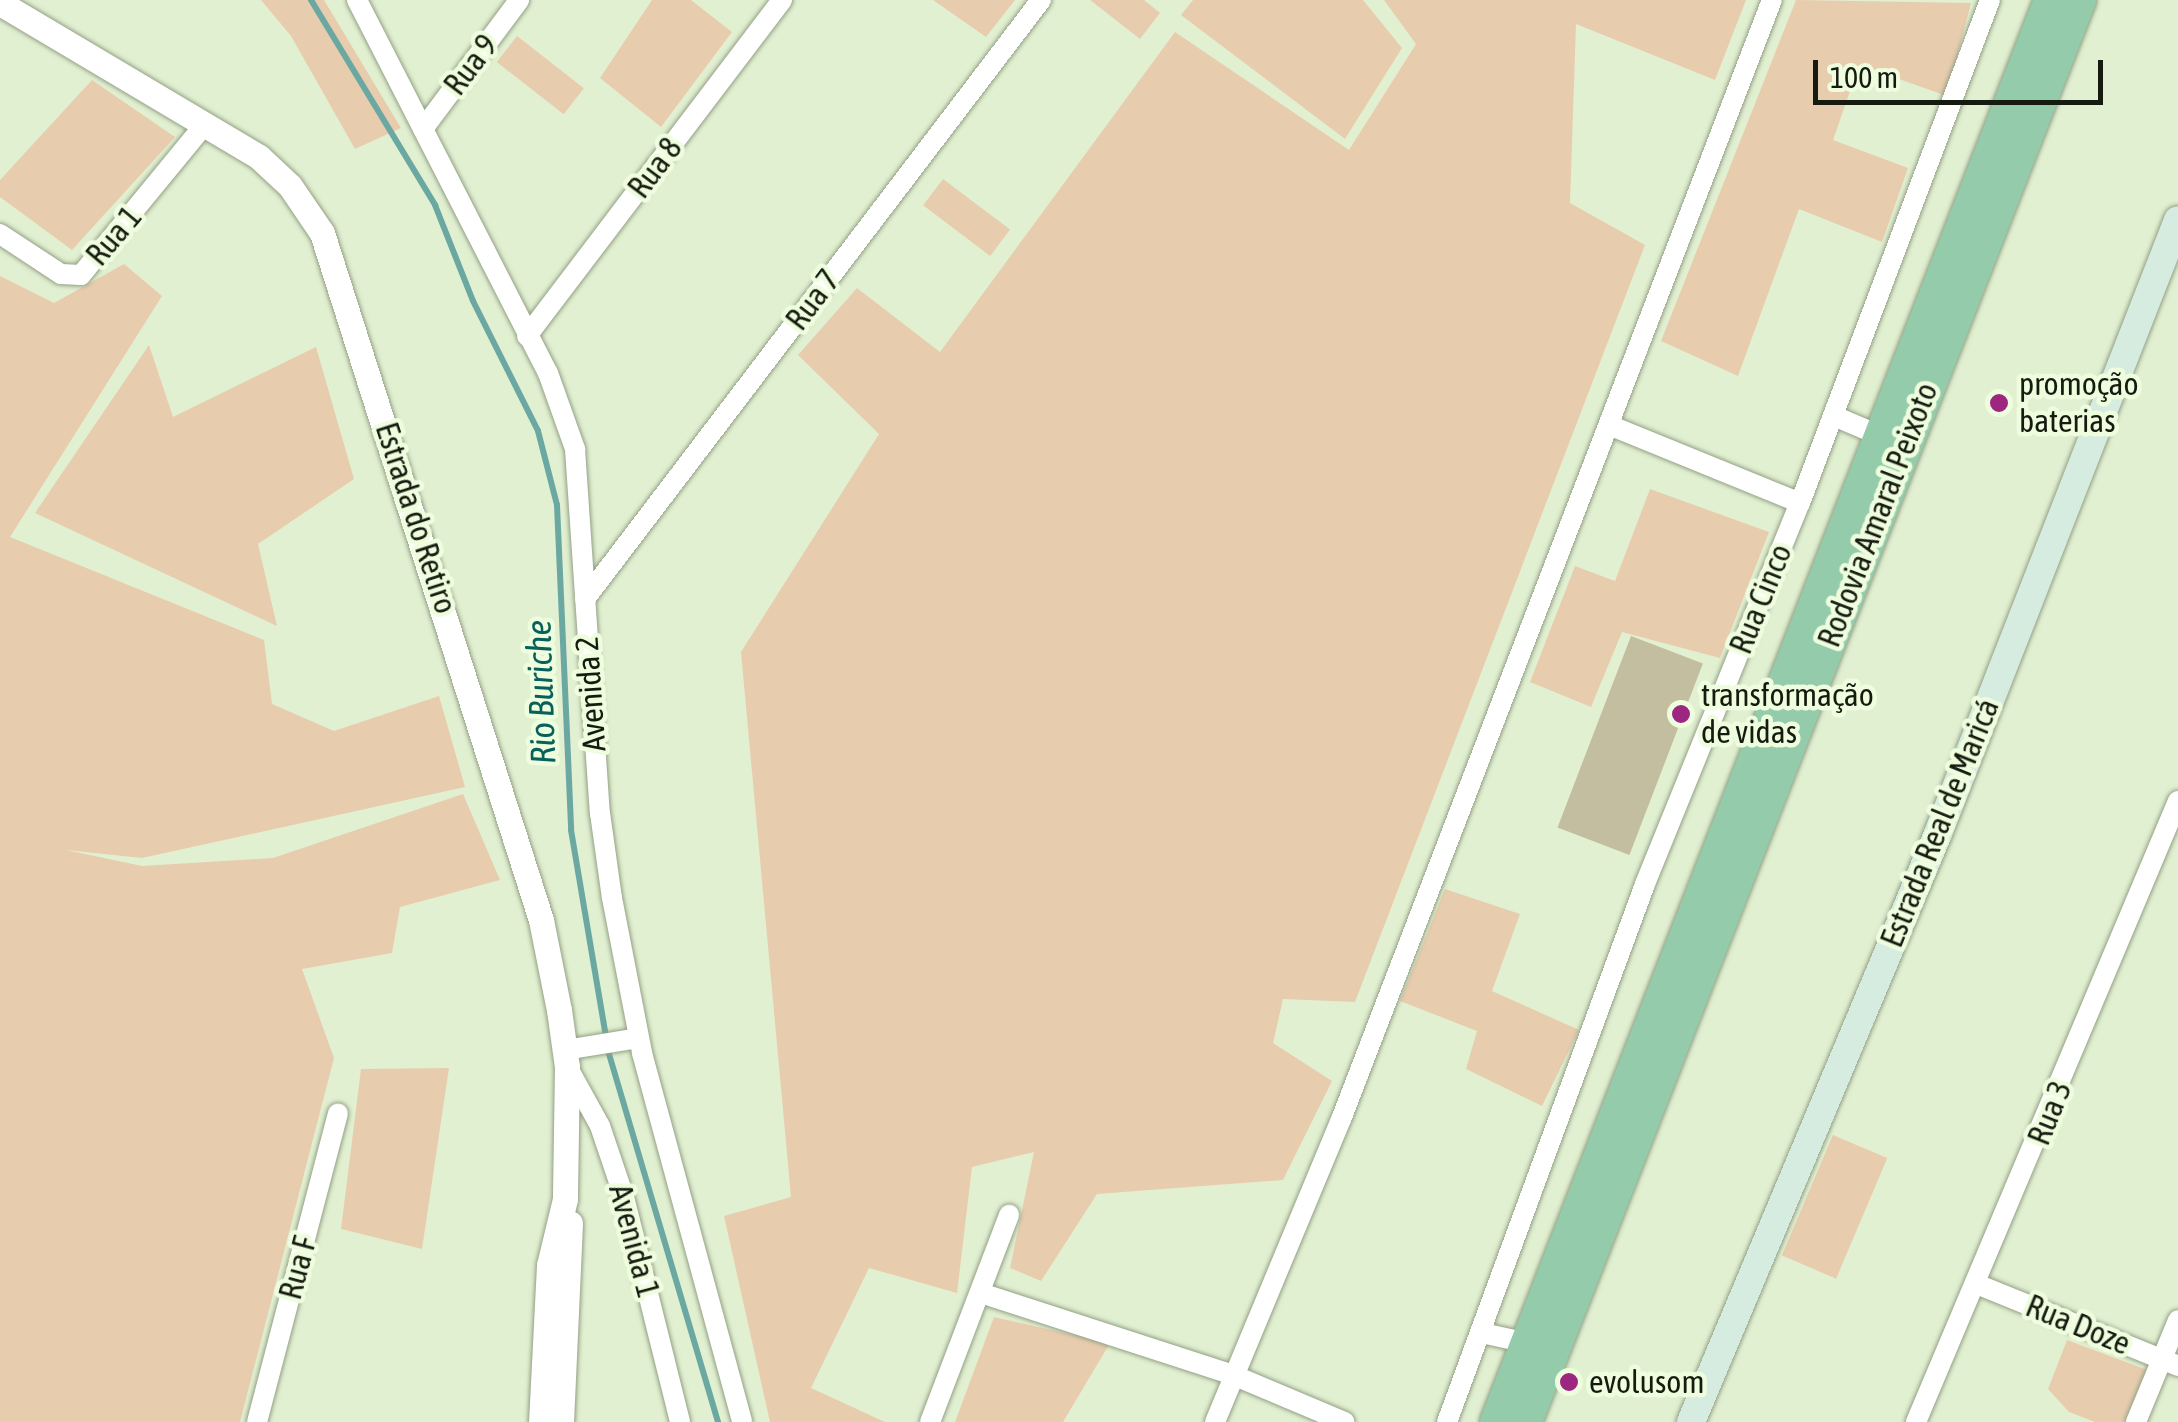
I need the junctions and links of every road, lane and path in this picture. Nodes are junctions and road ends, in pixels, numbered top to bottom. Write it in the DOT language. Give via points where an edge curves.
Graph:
graph roads {
  1 [pos="357,0"];
  2 [pos="519,0"];
  3 [pos="782,0"];
  4 [pos="1042,0"];
  5 [pos="1772,0"];
  6 [pos="1990,0"];
  7 [pos="2050,0"];
  8 [pos="2080,0"];
  9 [pos="0,4"];
  10 [pos="204,124"];
  11 [pos="423,129"];
  12 [pos="2178,220"];
  13 [pos="0,234"];
  14 [pos="528,336"];
  15 [pos="1834,416"];
  16 [pos="1610,425"];
  17 [pos="1881,436"];
  18 [pos="1800,503"];
  19 [pos="585,599"];
  20 [pos="2178,801"];
  21 [pos="629,1039"];
  22 [pos="566,1059"];
  23 [pos="338,1113"];
  24 [pos="565,1198"];
  25 [pos="1009,1216"];
  26 [pos="1979,1285"];
  27 [pos="984,1294"];
  28 [pos="2178,1320"];
  29 [pos="1482,1332"];
  30 [pos="1528,1343"];
  31 [pos="2170,1362"];
  32 [pos="1233,1375"];
  33 [pos="257,1422"];
  34 [pos="541,1422"];
  35 [pos="562,1422"];
  36 [pos="680,1422"];
  37 [pos="742,1422"];
  38 [pos="930,1422"];
  39 [pos="1215,1422"];
  40 [pos="1344,1422"];
  41 [pos="1447,1422"];
  42 [pos="1496,1422"];
  43 [pos="1526,1422"];
  44 [pos="1691,1422"];
  45 [pos="1916,1422"];
  46 [pos="2136,1422"];
  1 -- 11 [label="street, Avenida 2"];
  2 -- 11 [label="street, Rua 9"];
  3 -- 14 [label="street, Rua 8"];
  4 -- 19 [label="street, Rua 7"];
  5 -- 16 [label="street"];
  6 -- 15 [label="street, Rua Cinco"];
  7 -- 17 [label="highway, Rodovia Amaral Peixoto"];
  8 -- 43 [label="highway, Rodovia Amaral Peixoto"];
  9 -- 10 [label="street, Estrada do Retiro"];
  10 -- 13 [label="street, Rua 1" via="80,275 61,274"];
  10 -- 22 [label="street, Estrada do Retiro" via="259,157 290,186 322,233 541,920"];
  11 -- 14 [label="street, Avenida 2"];
  12 -- 44 [label="main road, Estrada Real de Maricá" via="1937,836"];
  14 -- 19 [label="street, Avenida 2" via="575,449"];
  15 -- 17 [label="street"];
  15 -- 18 [label="street, Rua Cinco"];
  16 -- 18 [label="street"];
  16 -- 32 [label="street" via="1349,1099"];
  17 -- 30 [label="highway, Rodovia Amaral Peixoto"];
  18 -- 29 [label="street, Rua Cinco" via="1645,884"];
  19 -- 21 [label="street, Avenida 2" via="600,813"];
  20 -- 26 [label="street, Rua 3"];
  21 -- 22 [label="street"];
  21 -- 37 [label="street, Avenida 2"];
  22 -- 24 [label="street, Estrada do Retiro"];
  22 -- 36 [label="street, Avenida 1" via="600,1126 624,1197"];
  23 -- 33 [label="street, Rua F"];
  24 -- 34 [label="street, Estrada do Retiro" via="549,1265"];
  24 -- 35 [label="street, Estrada do Retiro" via="570,1239"];
  25 -- 27 [label="street"];
  26 -- 31 [label="street, Rua Doze"];
  26 -- 45 [label="street, Rua 3"];
  27 -- 32 [label="street"];
  27 -- 38 [label="street"];
  28 -- 31 [label="street"];
  29 -- 30 [label="street"];
  29 -- 41 [label="street, Rua Cinco"];
  30 -- 42 [label="highway, Rodovia Amaral Peixoto"];
  31 -- 46 [label="street"];
  32 -- 39 [label="street"];
  32 -- 40 [label="street"];
}
